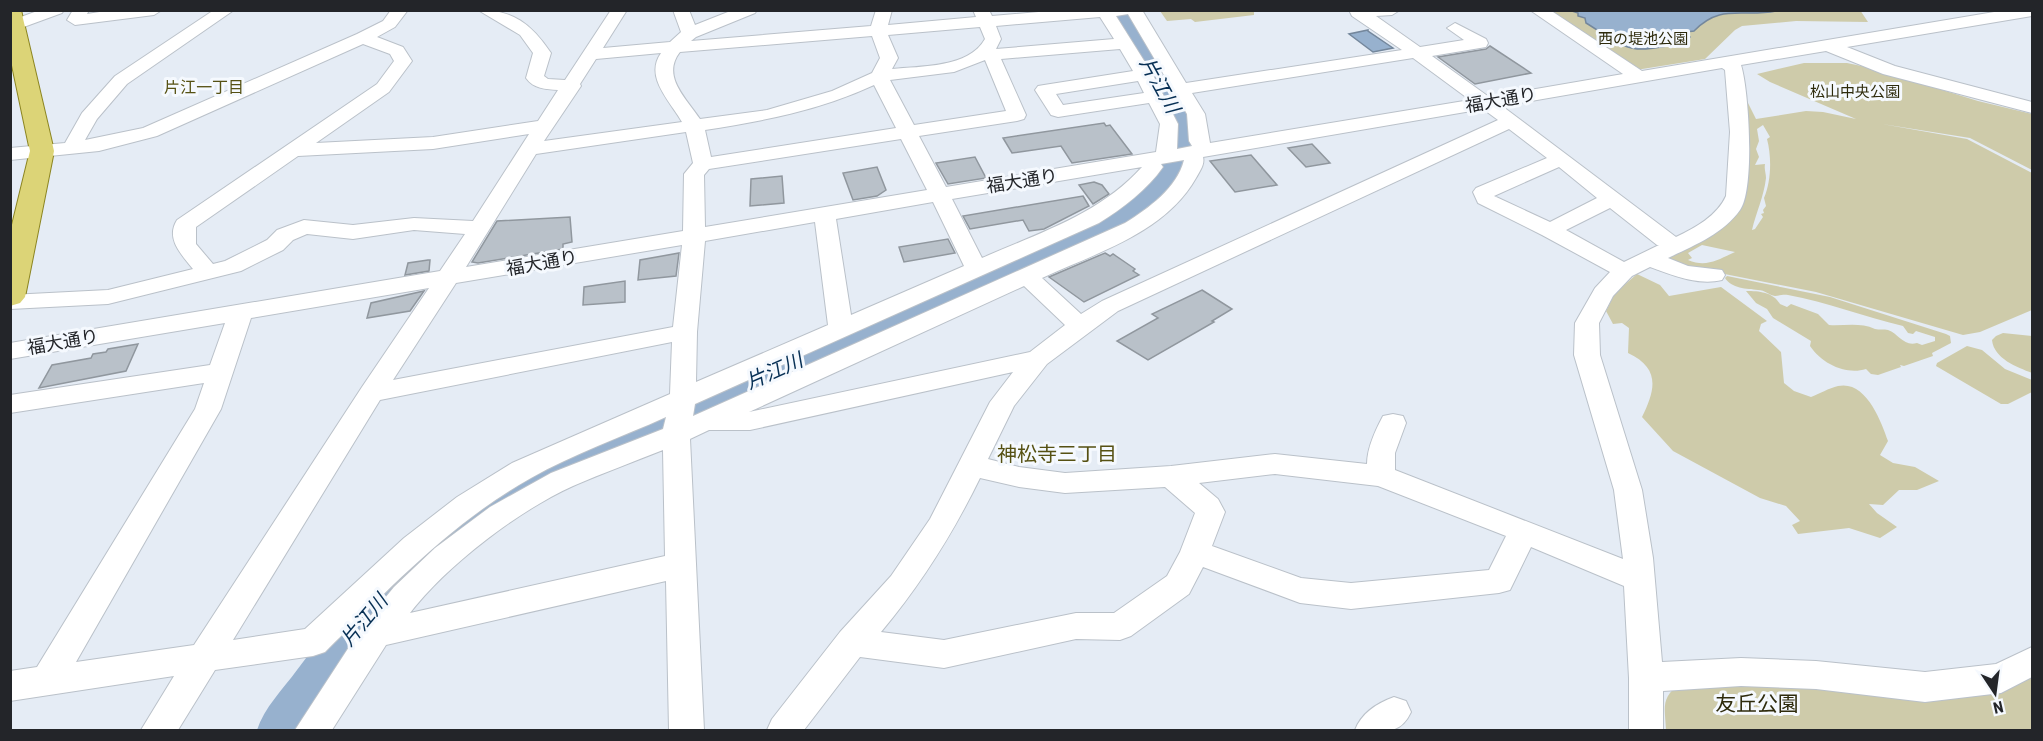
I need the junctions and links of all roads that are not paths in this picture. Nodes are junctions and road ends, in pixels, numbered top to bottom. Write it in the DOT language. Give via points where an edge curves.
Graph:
graph roads {
  1 [pos="56,10"];
  2 [pos="81,10"];
  3 [pos="154,10"];
  4 [pos="226,10"];
  5 [pos="400,10"];
  6 [pos="486,10"];
  7 [pos="619,10"];
  8 [pos="749,10"];
  9 [pos="884,10"];
  10 [pos="1134,10"];
  11 [pos="1392,10"];
  12 [pos="1538,10"];
  13 [pos="683,11"];
  14 [pos="1111,11"];
  15 [pos="2032,11"];
  16 [pos="1357,12"];
  17 [pos="983,17"];
  18 [pos="12,21"];
  19 [pos="1455,28"];
  20 [pos="878,31"];
  21 [pos="690,33"];
  22 [pos="363,38"];
  23 [pos="1125,43"];
  24 [pos="1826,45"];
  25 [pos="673,48"];
  26 [pos="1414,53"];
  27 [pos="590,54"];
  28 [pos="988,54"];
  29 [pos="1725,63"];
  30 [pos="1144,75"];
  31 [pos="879,76"];
  32 [pos="1639,77"];
  33 [pos="572,86"];
  34 [pos="1182,89"];
  35 [pos="1155,97"];
  36 [pos="1486,102"];
  37 [pos="2032,107"];
  38 [pos="1513,122"];
  39 [pos="693,125"];
  40 [pos="545,126"];
  41 [pos="908,132"];
  42 [pos="71,149"];
  43 [pos="530,149"];
  44 [pos="292,150"];
  45 [pos="42,151"];
  46 [pos="1198,152"];
  47 [pos="10,154"];
  48 [pos="1157,159"];
  49 [pos="1561,159"];
  50 [pos="704,164"];
  51 [pos="940,195"];
  52 [pos="1614,200"];
  53 [pos="825,214"];
  54 [pos="478,228"];
  55 [pos="1550,230"];
  56 [pos="694,237"];
  57 [pos="1677,246"];
  58 [pos="1650,259"];
  59 [pos="976,267"];
  60 [pos="1624,271"];
  61 [pos="207,272"];
  62 [pos="1714,274"];
  63 [pos="1026,276"];
  64 [pos="447,279"];
  65 [pos="10,297"];
  66 [pos="10,302"];
  67 [pos="241,311"];
  68 [pos="1080,326"];
  69 [pos="841,328"];
  70 [pos="685,332"];
  71 [pos="10,351"];
  72 [pos="1038,358"];
  73 [pos="220,372"];
  74 [pos="371,393"];
  75 [pos="10,404"];
  76 [pos="683,419"];
  77 [pos="1394,423"];
  78 [pos="970,465"];
  79 [pos="1171,476"];
  80 [pos="1381,476"];
  81 [pos="1524,531"];
  82 [pos="1195,552"];
  83 [pos="681,565"];
  84 [pos="1639,579"];
  85 [pos="375,634"];
  86 [pos="852,642"];
  87 [pos="205,658"];
  88 [pos="2032,661"];
  89 [pos="1646,678"];
  90 [pos="48,681"];
  91 [pos="10,686"];
  92 [pos="159,730"];
  93 [pos="313,730"];
  94 [pos="687,730"];
  95 [pos="784,730"];
  96 [pos="1646,730"];
  1 -- 18 [label="street"];
  2 -- 3 [label="street" via="75,20"];
  4 -- 42 [label="street" via="121,80 89,117"];
  5 -- 22 [label="street" via="389,24"];
  6 -- 33 [label="street" via="526,31 542,53 535,78 544,84"];
  7 -- 27 [label="street"];
  8 -- 21 [label="street"];
  9 -- 20 [label="street"];
  10 -- 34 [label="street"];
  11 -- 16 [label="street"];
  12 -- 32 [label="street"];
  13 -- 21 [label="street"];
  14 -- 17 [label="street"];
  14 -- 23 [label="street"];
  15 -- 24 [label="street, 福大通り"];
  16 -- 26 [label="street"];
  17 -- 20 [label="street"];
  17 -- 28 [label="street" via="993,39"];
  18 -- 45 [label="main road"];
  19 -- 26 [label="street" via="1480,43"];
  20 -- 25 [label="street" via="775,30"];
  20 -- 31 [label="street" via="889,58"];
  21 -- 25 [label="street"];
  22 -- 42 [label="street" via="150,132"];
  22 -- 44 [label="street" via="397,51 403,61 398,70 383,88"];
  23 -- 28 [label="street"];
  23 -- 30 [label="street"];
  24 -- 29 [label="street, 福大通り"];
  24 -- 37 [label="street" via="1889,70"];
  25 -- 27 [label="street"];
  25 -- 39 [label="street" via="662,63 662,76"];
  26 -- 34 [label="street"];
  26 -- 36 [label="street"];
  27 -- 33 [label="street"];
  28 -- 31 [label="street" via="954,67"];
  28 -- 41 [label="street" via="1017,115"];
  29 -- 32 [label="street, 福大通り"];
  29 -- 57 [label="street" via="1733,67 1740,132 1736,196 1731,208 1717,222"];
  30 -- 35 [label="street"];
  30 -- 35 [label="street" via="1044,90 1058,111"];
  31 -- 39 [label="street" via="838,96 769,115"];
  31 -- 41 [label="street"];
  32 -- 36 [label="street, 福大通り"];
  33 -- 40 [label="street"];
  34 -- 46 [label="street" via="1196,114"];
  35 -- 48 [label="street" via="1169,124 1169,139"];
  36 -- 38 [label="street"];
  36 -- 46 [label="street, 福大通り"];
  38 -- 49 [label="street"];
  38 -- 68 [label="street" via="1110,306"];
  39 -- 43 [label="street"];
  39 -- 50 [label="street"];
  40 -- 43 [label="street"];
  40 -- 44 [label="street" via="433,143"];
  41 -- 50 [label="street"];
  41 -- 51 [label="street"];
  42 -- 45 [label="street"];
  43 -- 54 [label="street"];
  44 -- 61 [label="street" via="185,225 185,245"];
  45 -- 47 [label="street"];
  45 -- 65 [label="main road"];
  46 -- 48 [label="street, 福大通り"];
  46 -- 63 [label="street" via="1191,170 1154,215"];
  48 -- 51 [label="street, 福大通り"];
  48 -- 59 [label="street" via="1137,185 1111,207"];
  49 -- 52 [label="street"];
  49 -- 55 [label="street" via="1483,192 1485,199"];
  50 -- 56 [label="street" via="694,174"];
  51 -- 53 [label="street, 福大通り"];
  51 -- 59 [label="street"];
  52 -- 55 [label="street"];
  52 -- 57 [label="street"];
  53 -- 56 [label="street, 福大通り"];
  53 -- 69 [label="street"];
  54 -- 61 [label="street" via="414,224 352,232 304,227 233,266"];
  54 -- 64 [label="street"];
  55 -- 60 [label="street"];
  56 -- 64 [label="street, 福大通り"];
  56 -- 70 [label="street"];
  57 -- 58 [label="street"];
  58 -- 60 [label="street"];
  58 -- 62 [label="street" via="1684,272"];
  59 -- 69 [label="street"];
  60 -- 84 [label="street" via="1603,293 1587,323 1587,355 1628,490"];
  61 -- 66 [label="street" via="108,297"];
  63 -- 68 [label="street"];
  63 -- 76 [label="street"];
  64 -- 67 [label="street, 福大通り"];
  64 -- 74 [label="street"];
  67 -- 71 [label="street, 福大通り"];
  67 -- 73 [label="street"];
  68 -- 72 [label="street"];
  69 -- 76 [label="street"];
  70 -- 74 [label="street"];
  70 -- 76 [label="street"];
  72 -- 76 [label="street" via="750,421"];
  72 -- 78 [label="street" via="1003,402"];
  73 -- 75 [label="street"];
  73 -- 90 [label="street" via="208,409"];
  74 -- 87 [label="street"];
  76 -- 83 [label="street"];
  76 -- 85 [label="street" via="500,515 446,556 405,596"];
  76 -- 87 [label="street" via="522,470 467,505 415,546 313,642"];
  77 -- 80 [label="street" via="1381,453"];
  78 -- 79 [label="street" via="1065,483"];
  78 -- 86 [label="street" via="942,525 902,585"];
  79 -- 80 [label="street" via="1275,464"];
  79 -- 82 [label="street" via="1210,512"];
  80 -- 81 [label="street"];
  81 -- 82 [label="street" via="1499,581 1351,596 1300,590"];
  81 -- 84 [label="street"];
  82 -- 86 [label="street" via="1178,585 1120,627 1076,626 944,654"];
  83 -- 85 [label="street"];
  83 -- 94 [label="street"];
  84 -- 89 [label="street"];
  85 -- 93 [label="street"];
  86 -- 95 [label="street"];
  87 -- 90 [label="street"];
  87 -- 92 [label="street"];
  88 -- 89 [label="street" via="2001,678 1926,687 1816,675 1741,672"];
  89 -- 96 [label="street"];
  90 -- 91 [label="street"];
}
